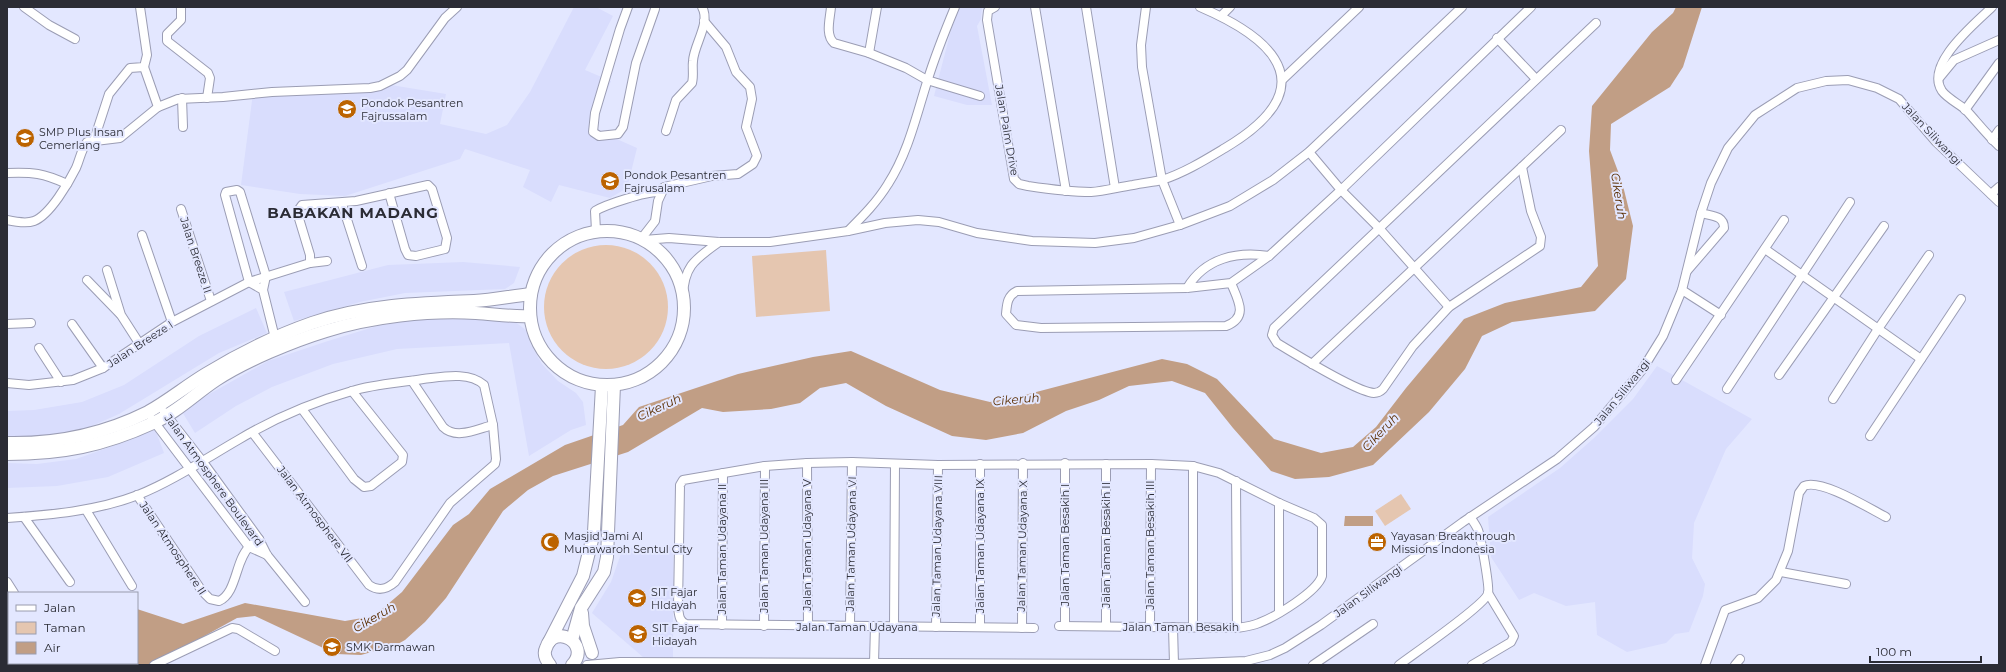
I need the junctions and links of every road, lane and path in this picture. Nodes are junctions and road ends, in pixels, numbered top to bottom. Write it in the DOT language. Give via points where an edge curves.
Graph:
graph roads {
  1 [pos="24,7"];
  2 [pos="140,7"];
  3 [pos="181,7"];
  4 [pos="457,7"];
  5 [pos="628,7"];
  6 [pos="702,7"];
  7 [pos="831,7"];
  8 [pos="877,7"];
  9 [pos="955,7"];
  10 [pos="995,7"];
  11 [pos="1035,7"];
  12 [pos="1086,7"];
  13 [pos="1146,7"];
  14 [pos="1200,7"];
  15 [pos="1230,7"];
  16 [pos="1359,7"];
  17 [pos="1462,7"];
  18 [pos="1531,7"];
  19 [pos="1992,7"];
  20 [pos="655,9"];
  21 [pos="1221,16"];
  22 [pos="704,21"];
  23 [pos="1596,23"];
  24 [pos="1497,38"];
  25 [pos="75,40"];
  26 [pos="1999,40"];
  27 [pos="869,53"];
  28 [pos="1999,63"];
  29 [pos="144,67"];
  30 [pos="1282,79"];
  31 [pos="1536,79"];
  32 [pos="1939,79"];
  33 [pos="927,80"];
  34 [pos="980,96"];
  35 [pos="182,98"];
  36 [pos="207,98"];
  37 [pos="158,107"];
  38 [pos="1965,110"];
  39 [pos="183,127"];
  40 [pos="1561,130"];
  41 [pos="1999,130"];
  42 [pos="666,131"];
  43 [pos="94,140"];
  44 [pos="1992,140"];
  45 [pos="1999,146"];
  46 [pos="1309,152"];
  47 [pos="1522,167"];
  48 [pos="7,173"];
  49 [pos="1162,180"];
  50 [pos="67,184"];
  51 [pos="1999,186"];
  52 [pos="664,187"];
  53 [pos="1116,188"];
  54 [pos="1341,190"];
  55 [pos="1066,191"];
  56 [pos="389,193"];
  57 [pos="1992,194"];
  58 [pos="1999,201"];
  59 [pos="1850,202"];
  60 [pos="342,204"];
  61 [pos="181,209"];
  62 [pos="1701,213"];
  63 [pos="7,220"];
  64 [pos="1784,220"];
  65 [pos="1180,225"];
  66 [pos="1884,226"];
  67 [pos="1378,227"];
  68 [pos="596,231"];
  69 [pos="848,231"];
  70 [pos="142,235"];
  71 [pos="643,240"];
  72 [pos="719,242"];
  73 [pos="1765,249"];
  74 [pos="1929,255"];
  75 [pos="1269,256"];
  76 [pos="327,261"];
  77 [pos="310,263"];
  78 [pos="362,266"];
  79 [pos="1415,267"];
  80 [pos="107,270"];
  81 [pos="1687,271"];
  82 [pos="1802,275"];
  83 [pos="266,276"];
  84 [pos="87,280"];
  85 [pos="250,282"];
  86 [pos="1231,283"];
  87 [pos="1187,288"];
  88 [pos="263,290"];
  89 [pos="1682,290"];
  90 [pos="531,294"];
  91 [pos="683,296"];
  92 [pos="1833,296"];
  93 [pos="1961,299"];
  94 [pos="211,301"];
  95 [pos="1449,307"];
  96 [pos="121,315"];
  97 [pos="1721,315"];
  98 [pos="530,316"];
  99 [pos="172,322"];
  100 [pos="31,323"];
  101 [pos="7,324"];
  102 [pos="72,324"];
  103 [pos="1878,329"];
  104 [pos="274,337"];
  105 [pos="139,343"];
  106 [pos="39,348"];
  107 [pos="279,349"];
  108 [pos="1921,359"];
  109 [pos="1312,364"];
  110 [pos="103,368"];
  111 [pos="1779,375"];
  112 [pos="1676,380"];
  113 [pos="412,381"];
  114 [pos="61,382"];
  115 [pos="7,384"];
  116 [pos="602,386"];
  117 [pos="614,386"];
  118 [pos="1727,389"];
  119 [pos="352,391"];
  120 [pos="1833,399"];
  121 [pos="159,405"];
  122 [pos="302,409"];
  123 [pos="147,412"];
  124 [pos="166,416"];
  125 [pos="155,423"];
  126 [pos="493,425"];
  127 [pos="252,432"];
  128 [pos="1870,436"];
  129 [pos="7,443"];
  130 [pos="7,454"];
  131 [pos="203,462"];
  132 [pos="852,462"];
  133 [pos="807,463"];
  134 [pos="1065,463"];
  135 [pos="895,464"];
  136 [pos="980,464"];
  137 [pos="1023,464"];
  138 [pos="1106,464"];
  139 [pos="1151,464"];
  140 [pos="938,465"];
  141 [pos="765,466"];
  142 [pos="1193,466"];
  143 [pos="189,470"];
  144 [pos="723,473"];
  145 [pos="1236,481"];
  146 [pos="137,495"];
  147 [pos="1279,503"];
  148 [pos="86,510"];
  149 [pos="24,517"];
  150 [pos="1470,517"];
  151 [pos="1886,517"];
  152 [pos="7,518"];
  153 [pos="259,539"];
  154 [pos="249,547"];
  155 [pos="268,555"];
  156 [pos="1781,572"];
  157 [pos="7,582"];
  158 [pos="70,582"];
  159 [pos="1846,584"];
  160 [pos="132,586"];
  161 [pos="13,592"];
  162 [pos="1488,593"];
  163 [pos="305,602"];
  164 [pos="581,608"];
  165 [pos="1279,612"];
  166 [pos="1373,624"];
  167 [pos="722,626"];
  168 [pos="764,626"];
  169 [pos="808,626"];
  170 [pos="850,626"];
  171 [pos="875,626"];
  172 [pos="1062,626"];
  173 [pos="1106,626"];
  174 [pos="894,627"];
  175 [pos="936,627"];
  176 [pos="1150,627"];
  177 [pos="1173,627"];
  178 [pos="1193,627"];
  179 [pos="980,628"];
  180 [pos="1022,628"];
  181 [pos="1034,628"];
  182 [pos="1237,628"];
  183 [pos="548,642"];
  184 [pos="574,643"];
  185 [pos="275,651"];
  186 [pos="592,653"];
  187 [pos="546,663"];
  188 [pos="605,663"];
  189 [pos="623,663"];
  190 [pos="874,663"];
  191 [pos="918,664"];
  192 [pos="1174,664"];
  193 [pos="154,665"];
  194 [pos="572,665"];
  195 [pos="587,665"];
  196 [pos="1313,665"];
  197 [pos="1399,665"];
  198 [pos="1472,665"];
  199 [pos="1705,665"];
  1 -- 25 [label="street"];
  2 -- 29 [label="street" via="147,55"];
  3 -- 36 [label="street" via="181,20 168,34 167,41 208,73 210,78"];
  4 -- 36 [label="street" via="445,18 407,70 380,86"];
  5 -- 20 [label="street" via="594,118 593,132 599,136 618,134 623,127 636,63"];
  6 -- 22 [label="street" via="705,12"];
  7 -- 27 [label="street" via="828,34 830,39 834,43"];
  8 -- 27 [label="street"];
  9 -- 33 [label="street"];
  10 -- 55 [label="street, Jalan Palm Drive" via="988,11 987,20 1014,179 1028,186"];
  11 -- 55 [label="street"];
  12 -- 53 [label="street"];
  13 -- 49 [label="street" via="1140,46"];
  14 -- 21 [label="street"];
  15 -- 21 [label="street"];
  16 -- 30 [label="street"];
  17 -- 46 [label="street"];
  18 -- 24 [label="street"];
  19 -- 32 [label="street" via="1952,46 1942,62"];
  21 -- 30 [label="street" via="1268,48 1280,69"];
  22 -- 42 [label="street" via="693,60 692,82 676,100"];
  22 -- 52 [label="street" via="726,46 736,72 750,87 752,99 746,127 757,156 747,170 738,174 712,176"];
  23 -- 31 [label="street"];
  24 -- 31 [label="street"];
  24 -- 54 [label="street"];
  26 -- 32 [label="street" via="1954,60"];
  27 -- 33 [label="street" via="906,68"];
  28 -- 38 [label="street"];
  29 -- 37 [label="street"];
  29 -- 43 [label="street" via="130,68 109,94"];
  30 -- 49 [label="street, Jalan Palm Drive" via="1273,109 1242,138 1204,161"];
  31 -- 67 [label="street"];
  32 -- 38 [label="street" via="1942,90"];
  33 -- 34 [label="street"];
  33 -- 69 [label="street" via="913,131 902,159 872,207"];
  35 -- 36 [label="street"];
  35 -- 37 [label="street"];
  35 -- 39 [label="street"];
  37 -- 43 [label="street" via="120,138"];
  38 -- 44 [label="street"];
  40 -- 47 [label="street"];
  41 -- 44 [label="street"];
  43 -- 50 [label="street" via="86,142"];
  44 -- 45 [label="street"];
  46 -- 54 [label="street"];
  46 -- 65 [label="street" via="1273,180 1230,206"];
  47 -- 79 [label="street"];
  47 -- 95 [label="street" via="1531,211 1541,237 1540,246"];
  48 -- 50 [label="street" via="33,172"];
  49 -- 53 [label="street, Jalan Palm Drive"];
  49 -- 65 [label="street"];
  50 -- 63 [label="street" via="43,215 36,220"];
  51 -- 57 [label="street"];
  52 -- 68 [label="street" via="658,192 603,206 595,211"];
  52 -- 71 [label="street" via="658,201 655,221"];
  53 -- 55 [label="street, Jalan Palm Drive" via="1091,192"];
  54 -- 67 [label="street"];
  54 -- 75 [label="street"];
  56 -- 56 [label="street" via="430,186 447,238 445,249 416,256 408,255"];
  56 -- 60 [label="street"];
  57 -- 58 [label="street, Jalan Siliwangi"];
  57 -- 62 [label="street, Jalan Siliwangi" via="1936,142 1899,99 1877,88 1848,80 1826,80 1797,88 1755,115 1728,148 1711,183"];
  59 -- 82 [label="street"];
  60 -- 77 [label="street" via="306,204 298,210"];
  60 -- 78 [label="street"];
  61 -- 94 [label="street, Jalan Breeze II"];
  62 -- 81 [label="street, Jalan Siliwangi"];
  62 -- 81 [label="street" via="1721,218 1724,228"];
  64 -- 73 [label="street"];
  65 -- 69 [label="street" via="1134,238 1095,243 998,237 929,220 885,223"];
  66 -- 92 [label="street"];
  67 -- 79 [label="street"];
  67 -- 109 [label="street" via="1274,328 1272,335 1277,343"];
  68 -- 71 [label="main road" via="627,233"];
  68 -- 90 [label="main road" via="561,246 547,259 537,275"];
  69 -- 72 [label="street" via="770,242"];
  70 -- 99 [label="street"];
  71 -- 72 [label="street" via="669,238"];
  71 -- 91 [label="main road" via="658,250 674,270"];
  72 -- 91 [label="street" via="701,255 687,270"];
  73 -- 82 [label="street"];
  73 -- 97 [label="street"];
  74 -- 103 [label="street"];
  75 -- 86 [label="street"];
  75 -- 87 [label="street" via="1242,254 1226,258 1207,266 1192,279"];
  76 -- 77 [label="street, Jalan Breeze I"];
  77 -- 83 [label="street, Jalan Breeze I"];
  79 -- 95 [label="street"];
  79 -- 109 [label="street"];
  80 -- 96 [label="street"];
  81 -- 89 [label="street, Jalan Siliwangi"];
  82 -- 92 [label="street"];
  82 -- 118 [label="street"];
  83 -- 85 [label="street, Jalan Breeze I"];
  83 -- 85 [label="street" via="240,192 226,192"];
  83 -- 88 [label="street"];
  84 -- 96 [label="street"];
  85 -- 88 [label="street"];
  85 -- 94 [label="street, Jalan Breeze I"];
  86 -- 87 [label="street"];
  86 -- 87 [label="street" via="1240,311 1238,318 1226,326 1041,328 1016,325 1006,314 1009,297 1017,291"];
  88 -- 104 [label="street"];
  89 -- 97 [label="street"];
  89 -- 150 [label="street, Jalan Siliwangi" via="1663,336 1642,370 1594,427 1557,459"];
  90 -- 98 [label="main road"];
  90 -- 104 [label="main road" via="475,301 425,302 353,312 314,322"];
  91 -- 117 [label="main road" via="683,321 675,345 659,365 638,379"];
  92 -- 103 [label="street"];
  92 -- 111 [label="street"];
  93 -- 108 [label="street"];
  94 -- 99 [label="street, Jalan Breeze I"];
  95 -- 109 [label="street" via="1413,346 1378,393 1354,386"];
  96 -- 105 [label="street"];
  97 -- 112 [label="street"];
  98 -- 107 [label="main road" via="434,314 358,322 325,331"];
  98 -- 116 [label="main road" via="535,337 546,356 561,371 580,381"];
  99 -- 105 [label="street, Jalan Breeze I"];
  100 -- 101 [label="street"];
  102 -- 110 [label="street"];
  103 -- 108 [label="street"];
  103 -- 120 [label="street"];
  104 -- 107 [label="street"];
  104 -- 121 [label="main road" via="242,352"];
  105 -- 110 [label="street, Jalan Breeze I"];
  106 -- 114 [label="street"];
  107 -- 124 [label="main road" via="217,380"];
  108 -- 128 [label="street"];
  110 -- 114 [label="street, Jalan Breeze I"];
  113 -- 119 [label="street"];
  113 -- 126 [label="street" via="443,427 450,432 460,434"];
  113 -- 126 [label="street" via="466,376 476,380 484,385"];
  114 -- 115 [label="street, Jalan Breeze I"];
  116 -- 117 [label="main road"];
  116 -- 183 [label="main road" via="594,532 579,584"];
  117 -- 164 [label="main road" via="607,557 601,577"];
  119 -- 122 [label="street"];
  119 -- 122 [label="street" via="402,455 402,462 371,486 360,485 354,479"];
  121 -- 123 [label="main road"];
  121 -- 124 [label="street, Jalan Atmosphere Boulevard"];
  122 -- 127 [label="street"];
  123 -- 125 [label="street, Jalan Atmosphere Boulevard"];
  123 -- 129 [label="main road" via="96,432 69,439"];
  124 -- 125 [label="main road"];
  124 -- 131 [label="street, Jalan Atmosphere Boulevard"];
  125 -- 130 [label="main road" via="100,444 69,451"];
  125 -- 143 [label="street, Jalan Atmosphere Boulevard"];
  126 -- 127 [label="street, Jalan Atmosphere VII" via="497,456 495,464 450,503 395,582 382,590 370,585"];
  127 -- 131 [label="street"];
  131 -- 143 [label="street"];
  131 -- 153 [label="street, Jalan Atmosphere Boulevard"];
  132 -- 133 [label="street"];
  132 -- 135 [label="street"];
  132 -- 170 [label="street, Jalan Taman Udayana VI"];
  133 -- 141 [label="street"];
  133 -- 169 [label="street, Jalan Taman Udayana V"];
  134 -- 137 [label="street"];
  134 -- 138 [label="street"];
  134 -- 172 [label="street, Jalan Taman Besakih I"];
  135 -- 140 [label="street"];
  135 -- 174 [label="street"];
  136 -- 137 [label="street"];
  136 -- 140 [label="street"];
  136 -- 179 [label="street, Jalan Taman Udayana IX"];
  137 -- 180 [label="street, Jalan Taman Udayana X"];
  138 -- 139 [label="street"];
  138 -- 173 [label="street, Jalan Taman Besakih II"];
  139 -- 142 [label="street"];
  139 -- 176 [label="street, Jalan Taman Besakih III"];
  140 -- 175 [label="street, Jalan Taman Udayana VIII"];
  141 -- 144 [label="street"];
  141 -- 168 [label="street, Jalan Taman Udayana III"];
  142 -- 145 [label="street"];
  142 -- 178 [label="street"];
  143 -- 146 [label="street"];
  143 -- 154 [label="street, Jalan Atmosphere Boulevard"];
  144 -- 167 [label="street, Jalan Taman Udayana II"];
  144 -- 167 [label="street, Jalan Taman Udayana" via="683,480 679,491 678,552 678,607 682,622 689,625"];
  145 -- 147 [label="street"];
  145 -- 182 [label="street"];
  146 -- 148 [label="street"];
  146 -- 154 [label="street, Jalan Atmosphere II" via="210,599 219,600 227,595"];
  147 -- 165 [label="street"];
  147 -- 165 [label="street, Jalan Taman Besakih" via="1314,518 1322,525 1320,583"];
  148 -- 149 [label="street"];
  148 -- 160 [label="street"];
  149 -- 152 [label="street"];
  149 -- 158 [label="street"];
  150 -- 162 [label="street" via="1478,531"];
  150 -- 192 [label="street, Jalan Siliwangi" via="1321,625 1285,648 1246,661"];
  151 -- 156 [label="street" via="1838,492 1807,484 1799,493 1792,535"];
  153 -- 154 [label="street"];
  153 -- 155 [label="street, Jalan Atmosphere Boulevard"];
  154 -- 155 [label="street, Jalan Atmosphere Boulevard"];
  155 -- 163 [label="street, Jalan Atmosphere Boulevard"];
  156 -- 159 [label="street"];
  156 -- 199 [label="street" via="1763,595 1725,610"];
  157 -- 161 [label="street"];
  162 -- 197 [label="street" via="1468,613"];
  162 -- 198 [label="street" via="1514,636 1511,642"];
  164 -- 184 [label="main road"];
  164 -- 186 [label="main road" via="583,626"];
  165 -- 182 [label="street, Jalan Taman Besakih" via="1258,623"];
  166 -- 196 [label="street"];
  167 -- 168 [label="street, Jalan Taman Udayana"];
  168 -- 169 [label="street, Jalan Taman Udayana"];
  169 -- 170 [label="street, Jalan Taman Udayana"];
  170 -- 171 [label="street, Jalan Taman Udayana"];
  171 -- 174 [label="street, Jalan Taman Udayana"];
  171 -- 190 [label="street"];
  172 -- 173 [label="street, Jalan Taman Besakih"];
  173 -- 176 [label="street, Jalan Taman Besakih"];
  174 -- 175 [label="street, Jalan Taman Udayana"];
  175 -- 179 [label="street, Jalan Taman Udayana"];
  176 -- 177 [label="street, Jalan Taman Besakih"];
  177 -- 178 [label="street, Jalan Taman Besakih"];
  177 -- 192 [label="street"];
  178 -- 182 [label="street, Jalan Taman Besakih"];
  179 -- 180 [label="street, Jalan Taman Udayana"];
  180 -- 181 [label="street, Jalan Taman Udayana"];
  183 -- 184 [label="main road" via="560,636"];
  183 -- 187 [label="main road" via="545,650"];
  184 -- 186 [label="street"];
  184 -- 194 [label="main road" via="577,655"];
  185 -- 193 [label="street" via="232,628"];
  186 -- 188 [label="street"];
  188 -- 189 [label="street, Jalan Siliwangi"];
  188 -- 195 [label="street, Jalan Siliwangi"];
  189 -- 190 [label="street, Jalan Siliwangi"];
  190 -- 191 [label="street, Jalan Siliwangi"];
  191 -- 192 [label="street, Jalan Siliwangi"];
}
